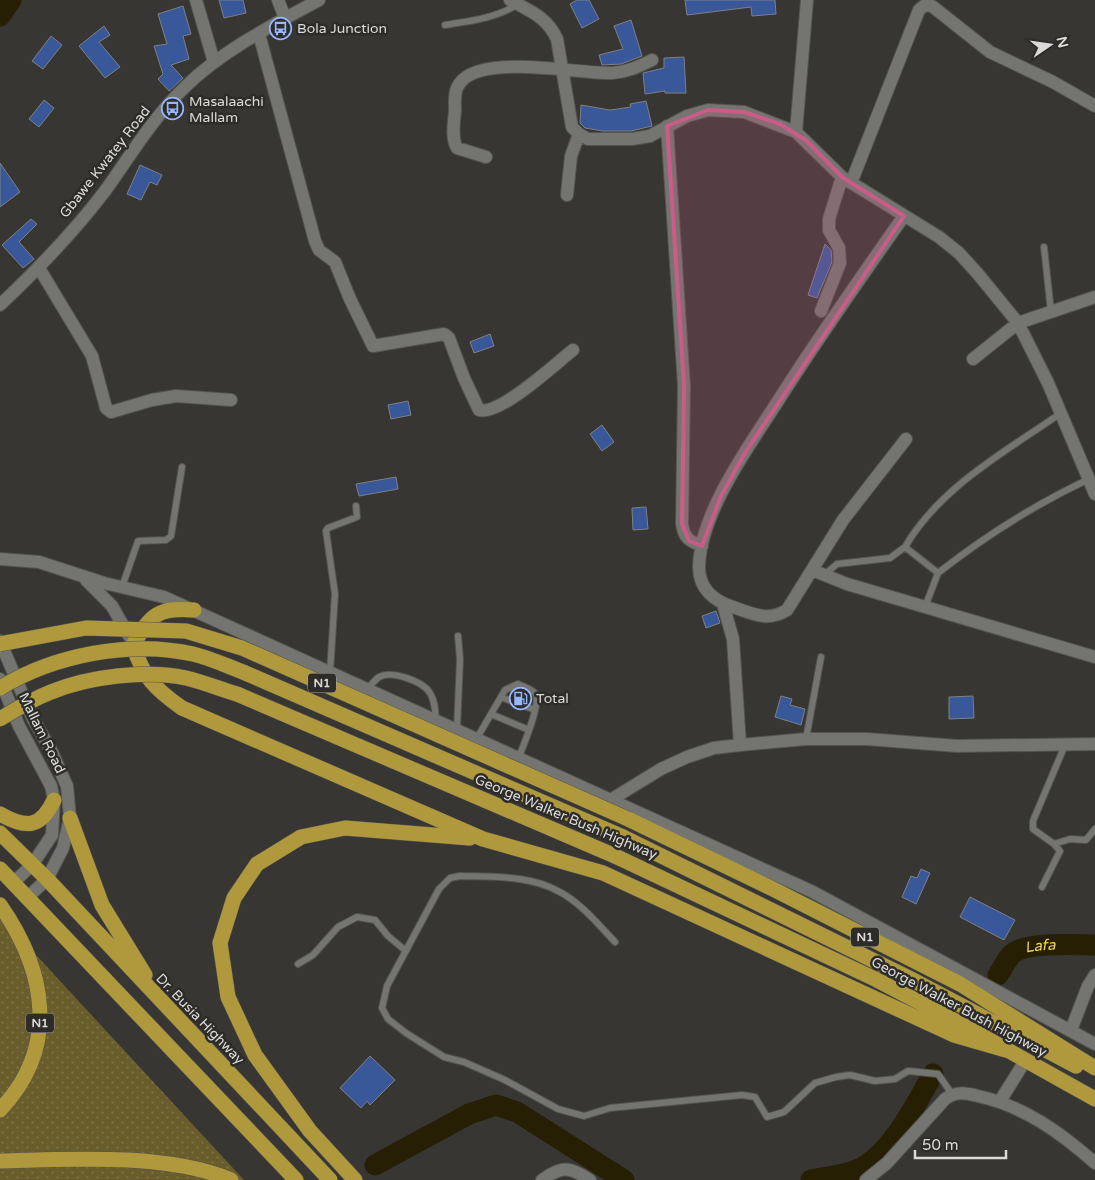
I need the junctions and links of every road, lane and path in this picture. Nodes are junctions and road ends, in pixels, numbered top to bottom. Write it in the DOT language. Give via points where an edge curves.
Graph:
graph roads {
  1 [pos="196,0"];
  2 [pos="278,0"];
  3 [pos="319,0"];
  4 [pos="807,0"];
  5 [pos="514,2"];
  6 [pos="925,2"];
  7 [pos="285,18"];
  8 [pos="446,25"];
  9 [pos="259,34"];
  10 [pos="652,60"];
  11 [pos="214,62"];
  12 [pos="562,68"];
  13 [pos="1095,106"];
  14 [pos="667,126"];
  15 [pos="796,132"];
  16 [pos="579,134"];
  17 [pos="486,157"];
  18 [pos="846,180"];
  19 [pos="567,195"];
  20 [pos="904,216"];
  21 [pos="1044,247"];
  22 [pos="39,268"];
  23 [pos="1095,297"];
  24 [pos="0,305"];
  25 [pos="821,311"];
  26 [pos="1051,312"];
  27 [pos="1018,322"];
  28 [pos="573,350"];
  29 [pos="972,360"];
  30 [pos="231,400"];
  31 [pos="1061,413"];
  32 [pos="906,439"];
  33 [pos="182,467"];
  34 [pos="1089,479"];
  35 [pos="1095,494"];
  36 [pos="356,506"];
  37 [pos="702,546"];
  38 [pos="905,548"];
  39 [pos="0,559"];
  40 [pos="818,573"];
  41 [pos="938,573"];
  42 [pos="80,575"];
  43 [pos="122,587"];
  44 [pos="723,604"];
  45 [pos="925,607"];
  46 [pos="194,610"];
  47 [pos="458,636"];
  48 [pos="0,643"];
  49 [pos="133,645"];
  50 [pos="821,657"];
  51 [pos="1095,657"];
  52 [pos="330,672"];
  53 [pos="0,679"];
  54 [pos="0,688"];
  55 [pos="367,688"];
  56 [pos="501,697"];
  57 [pos="535,710"];
  58 [pos="491,714"];
  59 [pos="0,719"];
  60 [pos="436,720"];
  61 [pos="457,729"];
  62 [pos="528,730"];
  63 [pos="477,738"];
  64 [pos="806,739"];
  65 [pos="1095,744"];
  66 [pos="740,745"];
  67 [pos="1065,745"];
  68 [pos="519,757"];
  69 [pos="612,799"];
  70 [pos="54,800"];
  71 [pos="0,814"];
  72 [pos="70,818"];
  73 [pos="1095,829"];
  74 [pos="0,833"];
  75 [pos="483,839"];
  76 [pos="1054,844"];
  77 [pos="32,865"];
  78 [pos="0,869"];
  79 [pos="47,879"];
  80 [pos="14,882"];
  81 [pos="1042,886"];
  82 [pos="28,897"];
  83 [pos="0,905"];
  84 [pos="615,942"];
  85 [pos="406,951"];
  86 [pos="298,964"];
  87 [pos="1095,975"];
  88 [pos="162,1004"];
  89 [pos="1071,1030"];
  90 [pos="1095,1044"];
  91 [pos="1006,1050"];
  92 [pos="1025,1061"];
  93 [pos="1095,1068"];
  94 [pos="1095,1076"];
  95 [pos="952,1094"];
  96 [pos="1095,1100"];
  97 [pos="1000,1101"];
  98 [pos="0,1110"];
  99 [pos="0,1161"];
  100 [pos="1095,1164"];
  101 [pos="231,1180"];
  102 [pos="296,1180"];
  103 [pos="330,1180"];
  104 [pos="355,1180"];
  105 [pos="542,1180"];
  106 [pos="590,1180"];
  107 [pos="866,1180"];
  1 -- 11 [label="street"];
  2 -- 7 [label="street"];
  3 -- 7 [label="street, Gbawe Kwatey Road"];
  4 -- 15 [label="street"];
  5 -- 8 [label="lane" via="504,12"];
  5 -- 12 [label="street" via="545,19 552,28"];
  6 -- 13 [label="street" via="990,52"];
  6 -- 18 [label="street"];
  7 -- 9 [label="street, Gbawe Kwatey Road"];
  9 -- 11 [label="street, Gbawe Kwatey Road"];
  9 -- 28 [label="street" via="315,241 319,250 335,262 373,346 444,334 449,338 479,410 483,411 494,409 517,394"];
  10 -- 12 [label="street" via="630,71 611,73"];
  11 -- 22 [label="street, Gbawe Kwatey Road" via="185,86 157,117 103,193"];
  12 -- 16 [label="street" via="572,127"];
  12 -- 17 [label="street" via="501,67 463,80 457,88 455,145"];
  14 -- 15 [label="street" via="708,110 744,112"];
  14 -- 16 [label="street" via="650,136 632,140 588,139"];
  14 -- 37 [label="street" via="684,386 682,524 689,541"];
  15 -- 18 [label="street"];
  16 -- 19 [label="street" via="571,156"];
  18 -- 20 [label="street"];
  18 -- 25 [label="street" via="829,219 829,230 839,248 840,262"];
  20 -- 27 [label="street" via="958,253"];
  20 -- 37 [label="street" via="831,320 745,453 721,496"];
  21 -- 26 [label="lane"];
  22 -- 24 [label="street, Gbawe Kwatey Road"];
  22 -- 30 [label="street" via="92,356 106,408 111,412 176,396"];
  23 -- 26 [label="street"];
  26 -- 27 [label="street"];
  27 -- 29 [label="street"];
  27 -- 31 [label="street"];
  31 -- 34 [label="street"];
  31 -- 38 [label="lane" via="964,480 917,526"];
  32 -- 40 [label="street" via="843,520"];
  33 -- 43 [label="lane" via="172,536 166,540 138,541"];
  34 -- 35 [label="street"];
  34 -- 41 [label="lane" via="966,550"];
  36 -- 52 [label="lane" via="357,517 326,531 335,594"];
  37 -- 44 [label="street" via="701,582 709,594"];
  38 -- 40 [label="lane" via="890,558 837,564"];
  38 -- 41 [label="lane"];
  39 -- 42 [label="street" via="39,562"];
  40 -- 44 [label="street" via="777,616 765,618"];
  40 -- 45 [label="street"];
  41 -- 45 [label="lane"];
  42 -- 43 [label="street"];
  42 -- 49 [label="street" via="112,606"];
  43 -- 46 [label="street" via="164,597"];
  44 -- 66 [label="street" via="732,639"];
  45 -- 51 [label="street"];
  46 -- 49 [label="highway" via="174,608 159,612"];
  46 -- 52 [label="street"];
  47 -- 61 [label="lane"];
  48 -- 72 [label="street" via="67,786"];
  48 -- 93 [label="highway, N1, bridge" via="86,628 186,631 242,648 628,819 772,888 960,984"];
  49 -- 75 [label="highway" via="140,667 161,694 182,708"];
  50 -- 64 [label="lane"];
  52 -- 55 [label="street"];
  53 -- 70 [label="street, Mallam Road" via="19,726 51,786"];
  54 -- 94 [label="highway, George Walker Bush Highway / N1, bridge" via="46,666 113,651 147,649 193,654 243,672 622,837 909,978"];
  55 -- 60 [label="street"];
  55 -- 60 [label="lane" via="379,677 388,675 412,680 429,690"];
  56 -- 57 [label="lane"];
  56 -- 57 [label="lane" via="511,686 518,684 535,694"];
  56 -- 58 [label="lane"];
  57 -- 62 [label="lane"];
  58 -- 62 [label="lane"];
  58 -- 63 [label="lane"];
  59 -- 91 [label="highway, George Walker Bush Highway / N1, bridge" via="51,691 114,676 185,678 237,694 615,856 875,979"];
  60 -- 61 [label="street"];
  61 -- 63 [label="street"];
  62 -- 68 [label="lane"];
  63 -- 68 [label="street"];
  64 -- 66 [label="street"];
  64 -- 67 [label="street" via="867,739 957,746"];
  65 -- 67 [label="street"];
  66 -- 69 [label="street" via="714,748 687,757"];
  67 -- 76 [label="lane" via="1033,822 1033,829"];
  68 -- 69 [label="street"];
  69 -- 89 [label="street" via="811,891"];
  70 -- 71 [label="highway" via="46,816 34,824 15,823"];
  70 -- 77 [label="street" via="52,834"];
  72 -- 79 [label="street" via="64,848"];
  72 -- 88 [label="highway" via="102,905"];
  73 -- 76 [label="lane" via="1086,840 1070,839"];
  74 -- 77 [label="highway, Dr. Busia Highway"];
  75 -- 91 [label="highway" via="604,873 954,1035"];
  75 -- 104 [label="highway" via="346,828 301,837 257,864 234,898 220,943 228,997 256,1055 310,1132"];
  76 -- 81 [label="lane" via="1060,851"];
  77 -- 79 [label="highway, Dr. Busia Highway"];
  77 -- 80 [label="street"];
  78 -- 80 [label="highway"];
  79 -- 82 [label="street"];
  79 -- 88 [label="highway, Dr. Busia Highway"];
  80 -- 82 [label="highway"];
  82 -- 102 [label="highway"];
  83 -- 98 [label="highway, N1" via="16,928 35,974 41,1004 39,1036 32,1062 19,1088"];
  84 -- 85 [label="lane" via="589,914 558,891 527,880 460,876 450,878 439,889"];
  85 -- 86 [label="lane" via="375,920 357,917 338,927 314,955"];
  85 -- 95 [label="lane" via="387,986 382,1008 388,1019 444,1057 505,1080 558,1109 584,1116 610,1108 742,1095 755,1097 767,1117 784,1112 814,1083 850,1075 875,1081 895,1079 908,1071 938,1074"];
  87 -- 89 [label="street"];
  88 -- 103 [label="highway, Dr. Busia Highway"];
  89 -- 90 [label="street"];
  91 -- 92 [label="highway, George Walker Bush Highway / N1"];
  92 -- 96 [label="highway, George Walker Bush Highway / N1"];
  92 -- 97 [label="street"];
  95 -- 97 [label="street"];
  95 -- 107 [label="street" via="887,1163"];
  97 -- 100 [label="street" via="1052,1128"];
  99 -- 101 [label="highway" via="138,1161 179,1166"];
  105 -- 106 [label="street" via="566,1168"];
}
